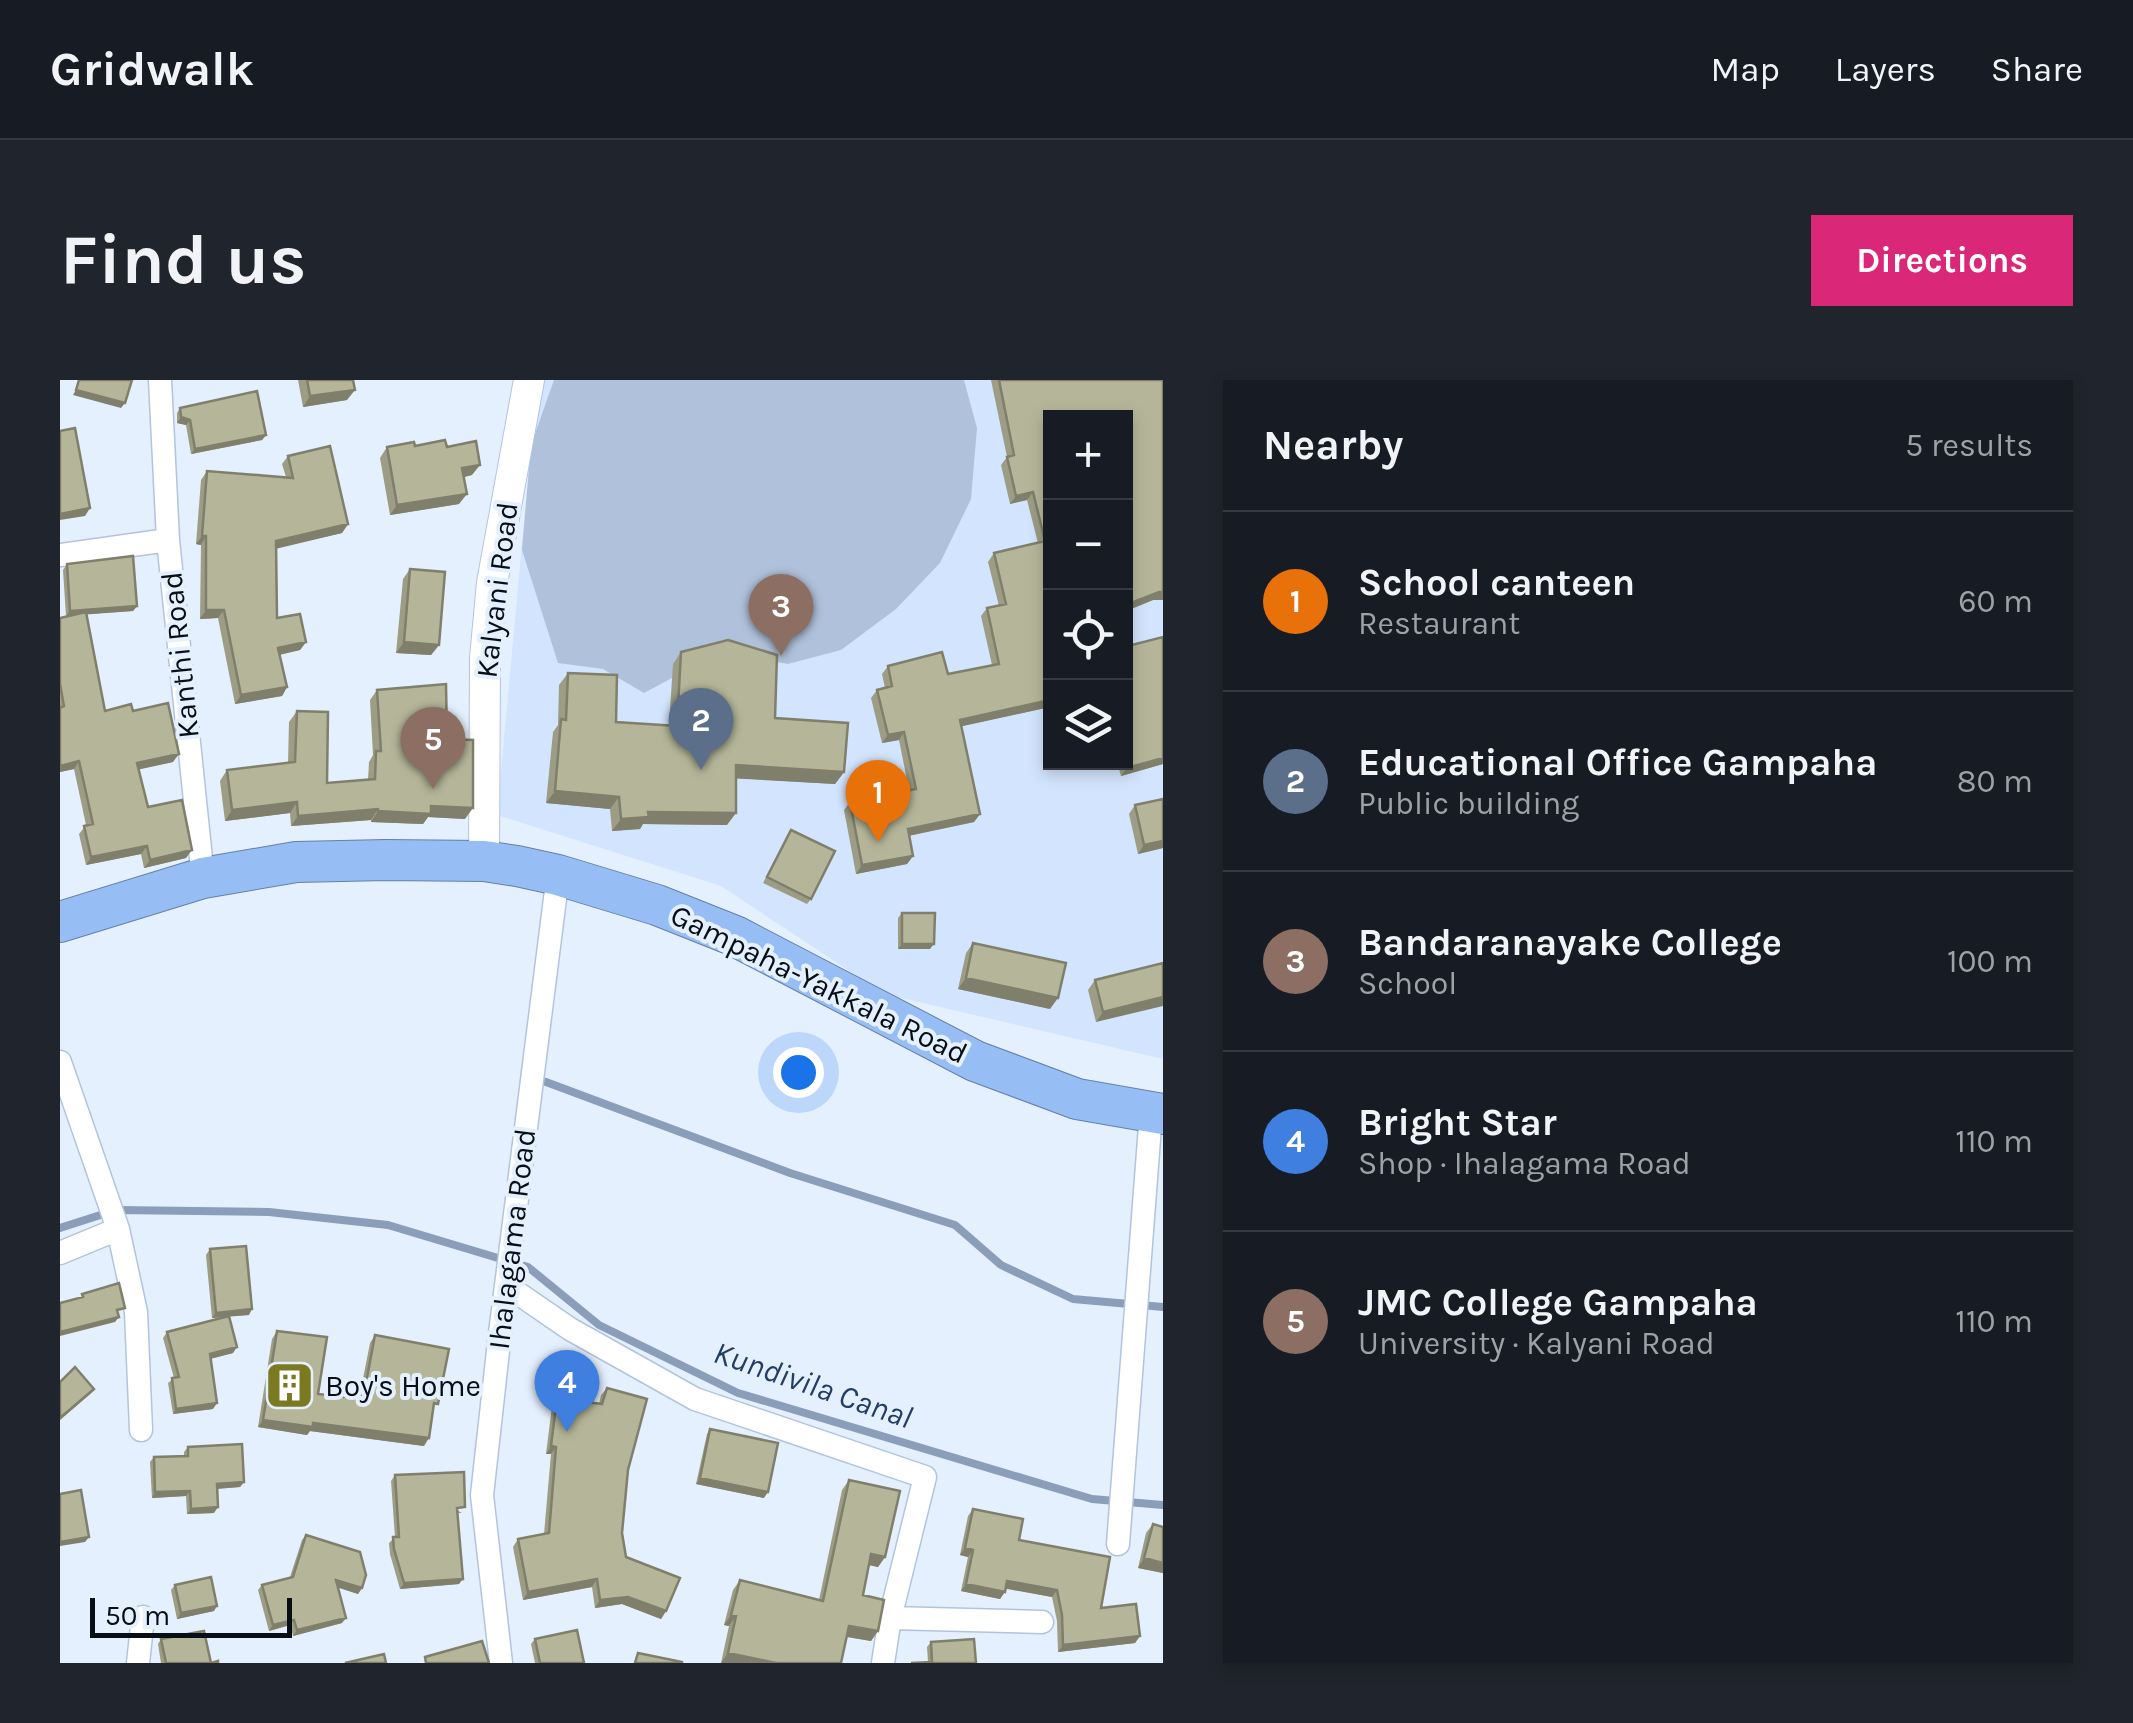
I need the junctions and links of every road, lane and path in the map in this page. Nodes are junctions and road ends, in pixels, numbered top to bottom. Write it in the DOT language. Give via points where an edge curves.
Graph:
graph roads {
  1 [pos="160,380"];
  2 [pos="529,380"];
  3 [pos="168,540"];
  4 [pos="60,555"];
  5 [pos="484,861"];
  6 [pos="558,875"];
  7 [pos="203,878"];
  8 [pos="60,922"];
  9 [pos="60,1062"];
  10 [pos="1157,1114"];
  11 [pos="118,1229"];
  12 [pos="60,1253"];
  13 [pos="506,1285"];
  14 [pos="141,1430"];
  15 [pos="1118,1544"];
  16 [pos="143,1617"];
  17 [pos="890,1618"];
  18 [pos="1042,1622"];
  19 [pos="138,1663"];
  20 [pos="501,1663"];
  21 [pos="883,1663"];
  1 -- 3 [label="street"];
  2 -- 5 [label="street, Kalyani Road" via="484,658"];
  3 -- 4 [label="street, Kanthi Road"];
  3 -- 7 [label="street, Kanthi Road"];
  5 -- 6 [label="highway, Gampaha-Yakkala Road"];
  5 -- 7 [label="highway, Gampaha-Yakkala Road" via="296,862"];
  6 -- 10 [label="highway, Gampaha-Yakkala Road" via="700,920 975,1061 1077,1100"];
  6 -- 13 [label="street, Ihalagama Road"];
  7 -- 8 [label="highway, Gampaha-Yakkala Road"];
  9 -- 11 [label="street"];
  10 -- 15 [label="street"];
  11 -- 12 [label="street"];
  11 -- 14 [label="street" via="136,1312"];
  13 -- 17 [label="street" via="695,1399 925,1477"];
  13 -- 20 [label="street, Ihalagama Road" via="482,1495"];
  16 -- 19 [label="street"];
  17 -- 18 [label="street"];
  17 -- 21 [label="street"];
}
